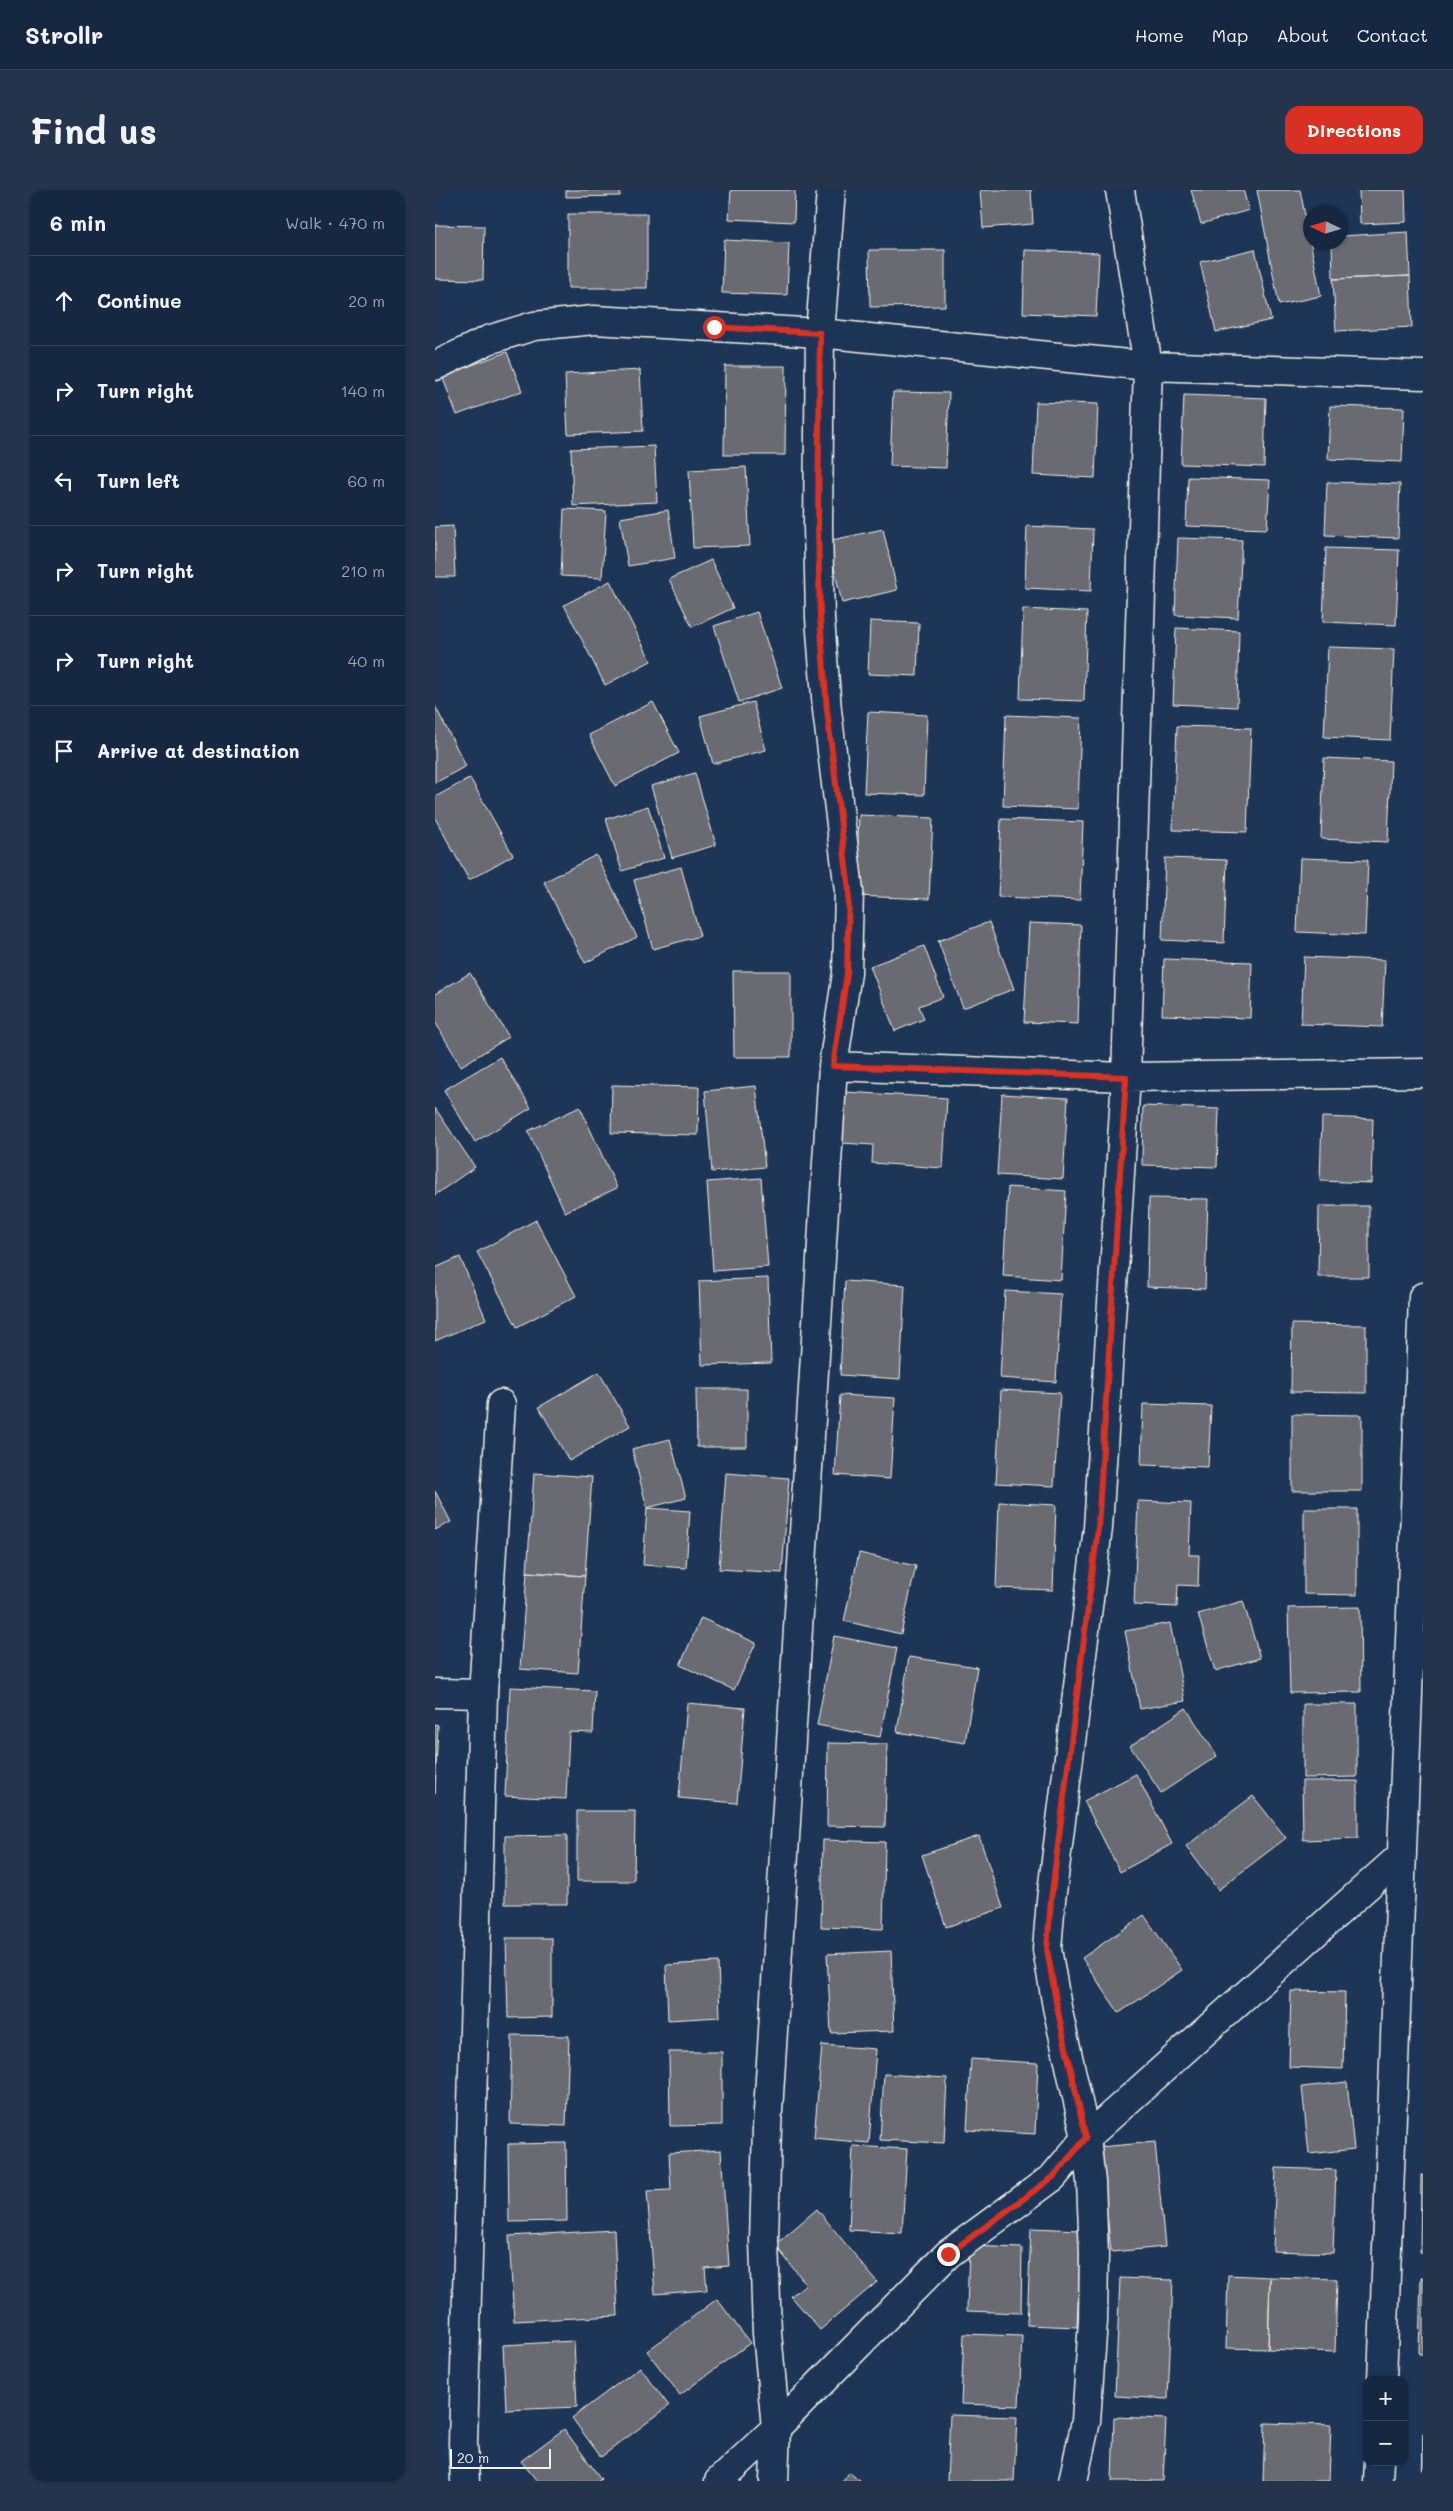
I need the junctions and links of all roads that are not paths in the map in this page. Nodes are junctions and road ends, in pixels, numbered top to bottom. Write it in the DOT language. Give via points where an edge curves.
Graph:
graph roads {
  1 [pos="831,190"];
  2 [pos="1120,190"];
  3 [pos="820,333"];
  4 [pos="435,366"];
  5 [pos="1148,366"];
  6 [pos="1423,375"];
  7 [pos="833,1066"];
  8 [pos="1423,1073"];
  9 [pos="1126,1077"];
  10 [pos="1423,1297"];
  11 [pos="501,1404"];
  12 [pos="435,1693"];
  13 [pos="483,1694"];
  14 [pos="1402,1855"];
  15 [pos="1086,2138"];
  16 [pos="1382,2376"];
  17 [pos="776,2428"];
  18 [pos="1379,2466"];
  19 [pos="465,2481"];
  20 [pos="719,2481"];
  21 [pos="774,2481"];
  22 [pos="1073,2481"];
  23 [pos="1378,2481"];
  1 -- 3 [label="street"];
  2 -- 5 [label="street"];
  3 -- 4 [label="street" via="594,320 534,326 488,340"];
  3 -- 5 [label="street"];
  3 -- 7 [label="street" via="820,618 827,710 849,891 847,973"];
  5 -- 6 [label="street"];
  5 -- 9 [label="street"];
  7 -- 9 [label="street"];
  7 -- 17 [label="street" via="767,2128 764,2240 767,2333"];
  8 -- 9 [label="street"];
  9 -- 15 [label="street" via="1098,1528 1047,1949"];
  10 -- 14 [label="street"];
  11 -- 13 [label="street"];
  12 -- 13 [label="street"];
  13 -- 19 [label="street" via="463,2443"];
  14 -- 15 [label="street"];
  14 -- 16 [label="street"];
  15 -- 17 [label="street" via="1053,2177 948,2254"];
  15 -- 22 [label="street" via="1094,2254 1093,2321 1086,2421"];
  17 -- 20 [label="street"];
  17 -- 21 [label="street"];
  18 -- 23 [label="street"];
}
